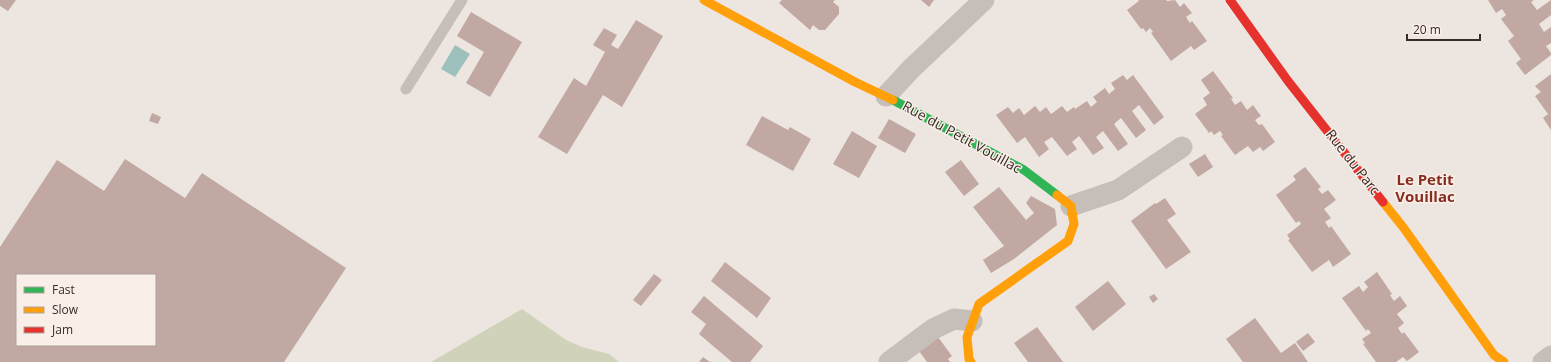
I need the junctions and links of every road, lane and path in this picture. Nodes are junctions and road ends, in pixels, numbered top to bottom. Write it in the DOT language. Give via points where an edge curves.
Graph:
graph roads {
  1 [pos="462,0"];
  2 [pos="704,0"];
  3 [pos="984,0"];
  4 [pos="1230,0"];
  5 [pos="406,89"];
  6 [pos="886,96"];
  7 [pos="1182,147"];
  8 [pos="1070,206"];
  9 [pos="972,321"];
  10 [pos="1551,356"];
  11 [pos="889,362"];
  12 [pos="971,362"];
  13 [pos="1504,362"];
  14 [pos="1543,362"];
  1 -- 5 [label="lane"];
  2 -- 6 [label="street, Rue du Petit Vouillac" via="855,82"];
  3 -- 6 [label="street"];
  4 -- 13 [label="street, Rue du Parc" via="1288,81 1403,227 1494,355"];
  6 -- 8 [label="street, Rue du Petit Vouillac" via="1024,170"];
  7 -- 8 [label="street" via="1118,190"];
  8 -- 9 [label="street" via="1074,224 1068,241 979,304"];
  9 -- 11 [label="street" via="954,319 940,325"];
  9 -- 12 [label="street" via="967,337"];
  10 -- 14 [label="street"];
}
